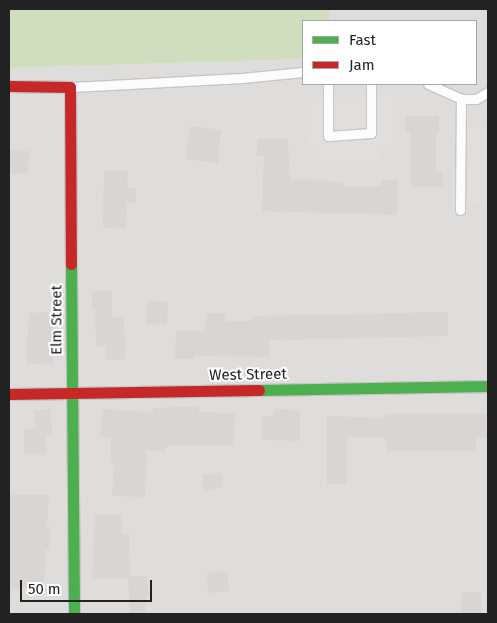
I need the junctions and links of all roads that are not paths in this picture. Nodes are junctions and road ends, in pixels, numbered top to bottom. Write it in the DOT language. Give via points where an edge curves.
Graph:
graph roads {
  1 [pos="302,72"];
  2 [pos="328,85"];
  3 [pos="371,85"];
  4 [pos="430,85"];
  5 [pos="9,86"];
  6 [pos="70,87"];
  7 [pos="488,92"];
  8 [pos="461,99"];
  9 [pos="460,210"];
  10 [pos="488,386"];
  11 [pos="72,393"];
  12 [pos="9,394"];
  13 [pos="74,614"];
  1 -- 6 [label="lane"];
  2 -- 3 [label="lane" via="328,136 371,134"];
  4 -- 8 [label="lane"];
  5 -- 6 [label="street"];
  6 -- 11 [label="street, Elm Street"];
  7 -- 8 [label="lane" via="476,99"];
  8 -- 9 [label="lane"];
  10 -- 11 [label="street, West Street"];
  11 -- 12 [label="street, West Street"];
  11 -- 13 [label="street, Elm Street"];
}
